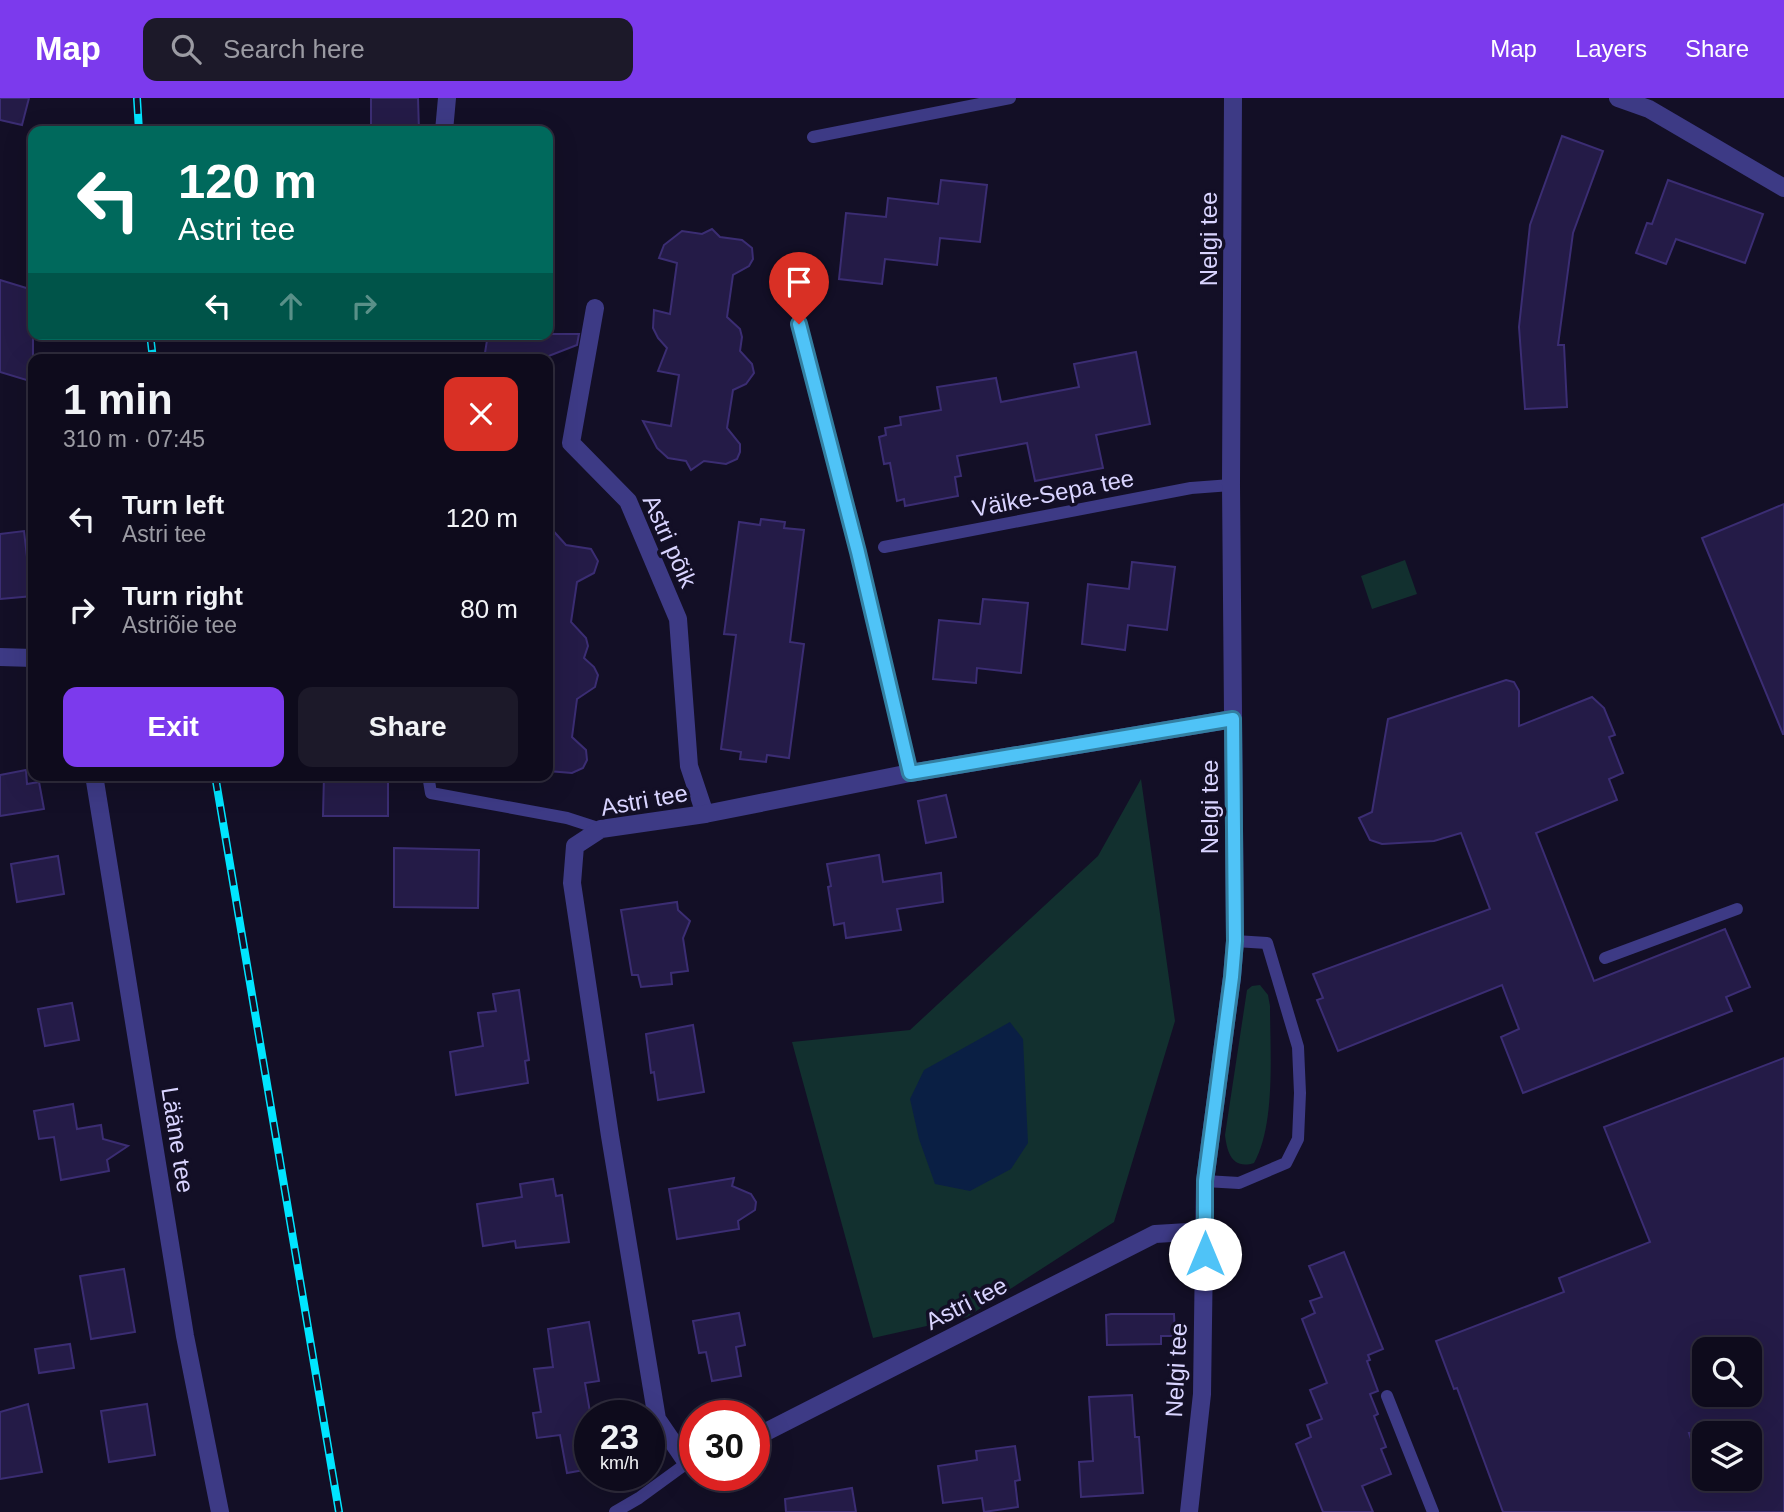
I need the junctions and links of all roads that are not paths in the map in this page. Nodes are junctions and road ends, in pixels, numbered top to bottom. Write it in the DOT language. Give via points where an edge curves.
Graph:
graph roads {
  1 [pos="447,98"];
  2 [pos="1010,98"];
  3 [pos="1233,98"];
  4 [pos="1618,98"];
  5 [pos="444,126"];
  6 [pos="813,137"];
  7 [pos="1784,188"];
  8 [pos="595,307"];
  9 [pos="799,324"];
  10 [pos="1231,485"];
  11 [pos="884,547"];
  12 [pos="0,657"];
  13 [pos="28,658"];
  14 [pos="1233,719"];
  15 [pos="910,773"];
  16 [pos="95,781"];
  17 [pos="429,781"];
  18 [pos="705,814"];
  19 [pos="601,829"];
  20 [pos="1737,909"];
  21 [pos="1235,941"];
  22 [pos="1605,958"];
  23 [pos="1205,1181"];
  24 [pos="1205,1231"];
  25 [pos="1387,1396"];
  26 [pos="770,1430"];
  27 [pos="679,1447"];
  28 [pos="679,1470"];
  29 [pos="220,1512"];
  30 [pos="615,1512"];
  31 [pos="1189,1512"];
  32 [pos="1433,1512"];
  1 -- 5 [label="street"];
  2 -- 6 [label="lane"];
  3 -- 10 [label="street, Nelgi tee"];
  4 -- 7 [label="street" via="1649,109"];
  8 -- 18 [label="street, Astri põik" via="571,443 628,501 678,619 689,766"];
  9 -- 15 [label="lane"];
  10 -- 11 [label="lane, Väike-Sepa tee" via="1191,488"];
  10 -- 14 [label="street, Nelgi tee"];
  12 -- 13 [label="street"];
  14 -- 15 [label="street, Astri tee"];
  14 -- 21 [label="street, Nelgi tee"];
  15 -- 18 [label="street, Astri tee"];
  16 -- 29 [label="street, Lääne tee" via="185,1336"];
  17 -- 19 [label="lane" via="431,793 567,818"];
  18 -- 19 [label="street, Astri tee"];
  19 -- 27 [label="street, Astri tee" via="575,846 572,883 657,1419"];
  20 -- 22 [label="lane"];
  21 -- 23 [label="street, Nelgi tee"];
  21 -- 23 [label="lane" via="1266,943 1298,1047 1298,1139 1286,1163 1239,1182"];
  23 -- 24 [label="street, Nelgi tee"];
  24 -- 26 [label="street, Astri tee" via="1155,1234"];
  24 -- 31 [label="street, Nelgi tee" via="1202,1394"];
  25 -- 32 [label="lane"];
  28 -- 30 [label="lane"];
}
